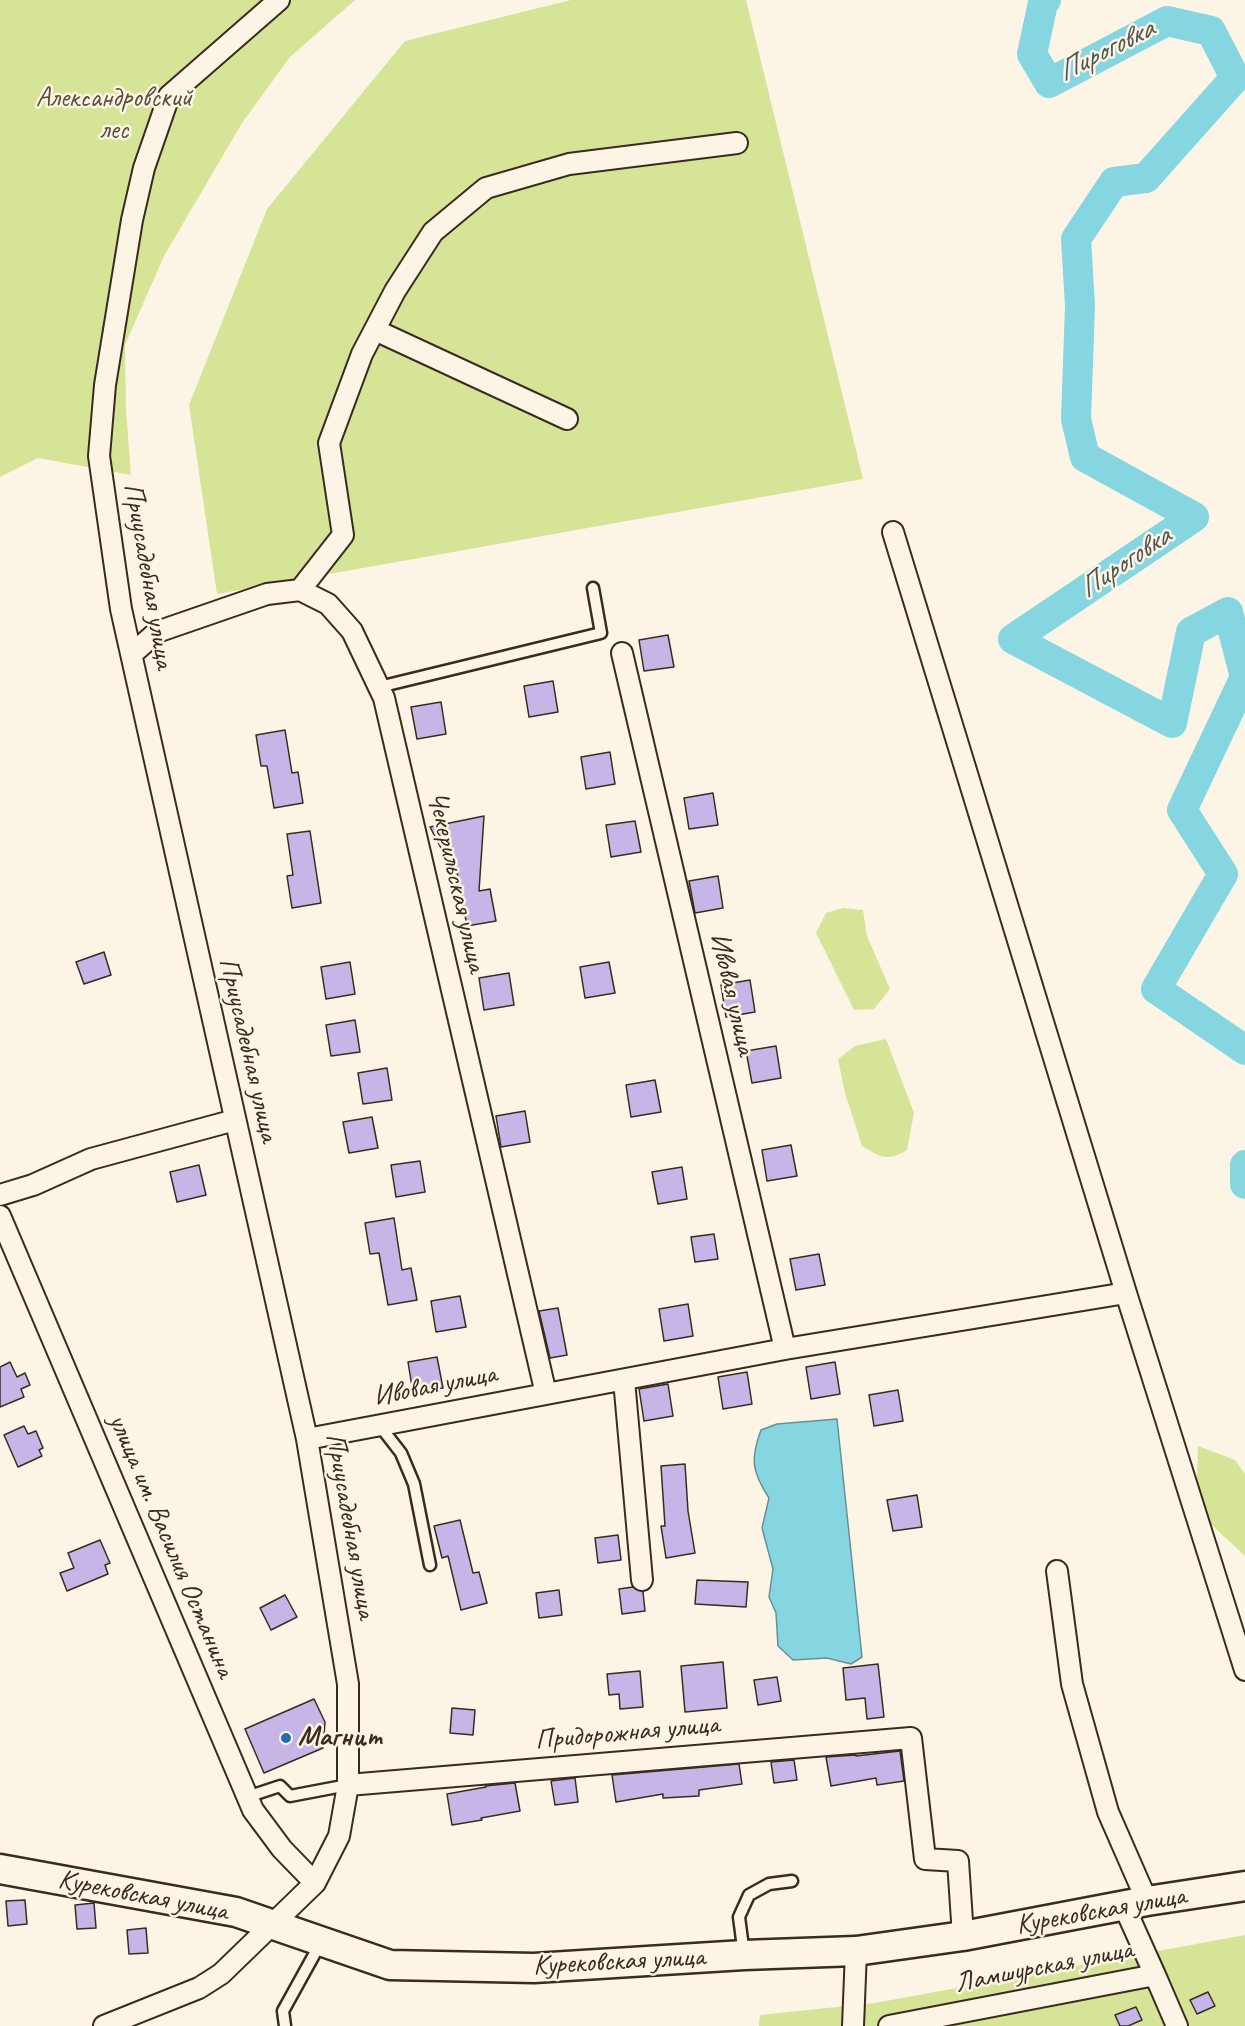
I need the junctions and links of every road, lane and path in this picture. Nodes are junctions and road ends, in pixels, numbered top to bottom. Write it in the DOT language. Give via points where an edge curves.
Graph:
graph roads {
  1 [pos="279,0"];
  2 [pos="737,143"];
  3 [pos="375,330"];
  4 [pos="567,419"];
  5 [pos="893,532"];
  6 [pos="593,588"];
  7 [pos="300,590"];
  8 [pos="622,652"];
  9 [pos="132,654"];
  10 [pos="379,687"];
  11 [pos="235,1120"];
  12 [pos="0,1196"];
  13 [pos="0,1216"];
  14 [pos="1126,1293"];
  15 [pos="785,1349"];
  16 [pos="624,1380"];
  17 [pos="546,1394"];
  18 [pos="380,1426"];
  19 [pos="307,1439"];
  20 [pos="430,1565"];
  21 [pos="1056,1571"];
  22 [pos="642,1580"];
  23 [pos="1245,1670"];
  24 [pos="348,1785"];
  25 [pos="247,1797"];
  26 [pos="0,1869"];
  27 [pos="792,1881"];
  28 [pos="315,1883"];
  29 [pos="1245,1886"];
  30 [pos="1136,1903"];
  31 [pos="273,1923"];
  32 [pos="963,1935"];
  33 [pos="322,1941"];
  34 [pos="856,1951"];
  35 [pos="744,1955"];
  36 [pos="1155,1975"];
  37 [pos="104,2026"];
  38 [pos="285,2026"];
  39 [pos="853,2026"];
  40 [pos="889,2026"];
  41 [pos="1177,2026"];
  1 -- 9 [label="street, Приусадебная улица" via="169,96 144,168 132,220 105,385 99,456 121,609"];
  2 -- 3 [label="street" via="569,164 486,188 433,232"];
  3 -- 4 [label="street"];
  3 -- 7 [label="street" via="329,443 343,535"];
  5 -- 14 [label="street"];
  6 -- 10 [label="lane" via="601,633"];
  7 -- 9 [label="street" via="267,594 157,632"];
  7 -- 10 [label="street, Чекерильская улица" via="328,604 352,631"];
  8 -- 15 [label="street, Ивовая улица"];
  9 -- 11 [label="street, Приусадебная улица"];
  10 -- 17 [label="street, Чекерильская улица"];
  11 -- 12 [label="street" via="91,1159"];
  11 -- 19 [label="street, Приусадебная улица"];
  13 -- 25 [label="street, улица им. Василия Останина"];
  14 -- 15 [label="street, Ивовая улица"];
  14 -- 23 [label="street"];
  15 -- 16 [label="street, Ивовая улица"];
  16 -- 17 [label="street, Ивовая улица"];
  16 -- 22 [label="street"];
  17 -- 18 [label="street, Ивовая улица"];
  18 -- 19 [label="street, Ивовая улица"];
  18 -- 20 [label="lane" via="401,1453 414,1484"];
  19 -- 24 [label="street, Приусадебная улица" via="348,1684"];
  21 -- 30 [label="street" via="1072,1684"];
  24 -- 25 [label="lane" via="290,1796 280,1786"];
  24 -- 28 [label="street, Приусадебная улица" via="339,1836"];
  24 -- 32 [label="street, Придорожная улица" via="911,1738 925,1859 958,1861"];
  25 -- 28 [label="street, улица им. Василия Останина" via="282,1849"];
  26 -- 31 [label="street, Курековская улица" via="225,1910"];
  27 -- 35 [label="lane" via="769,1884 749,1895 739,1917"];
  28 -- 31 [label="street, Приусадебная улица"];
  29 -- 30 [label="street, Курековская улица"];
  30 -- 32 [label="street, Курековская улица"];
  30 -- 36 [label="street"];
  31 -- 33 [label="street, Курековская улица"];
  31 -- 37 [label="street, Приусадебная улица" via="221,1974 200,1988"];
  32 -- 34 [label="street, Курековская улица"];
  33 -- 35 [label="street, Курековская улица" via="390,1965 534,1968"];
  33 -- 38 [label="lane" via="283,2011"];
  34 -- 35 [label="street, Курековская улица"];
  34 -- 39 [label="street"];
  36 -- 40 [label="street, Ламшурская улица"];
  36 -- 41 [label="street, Ламшурская улица"];
}
